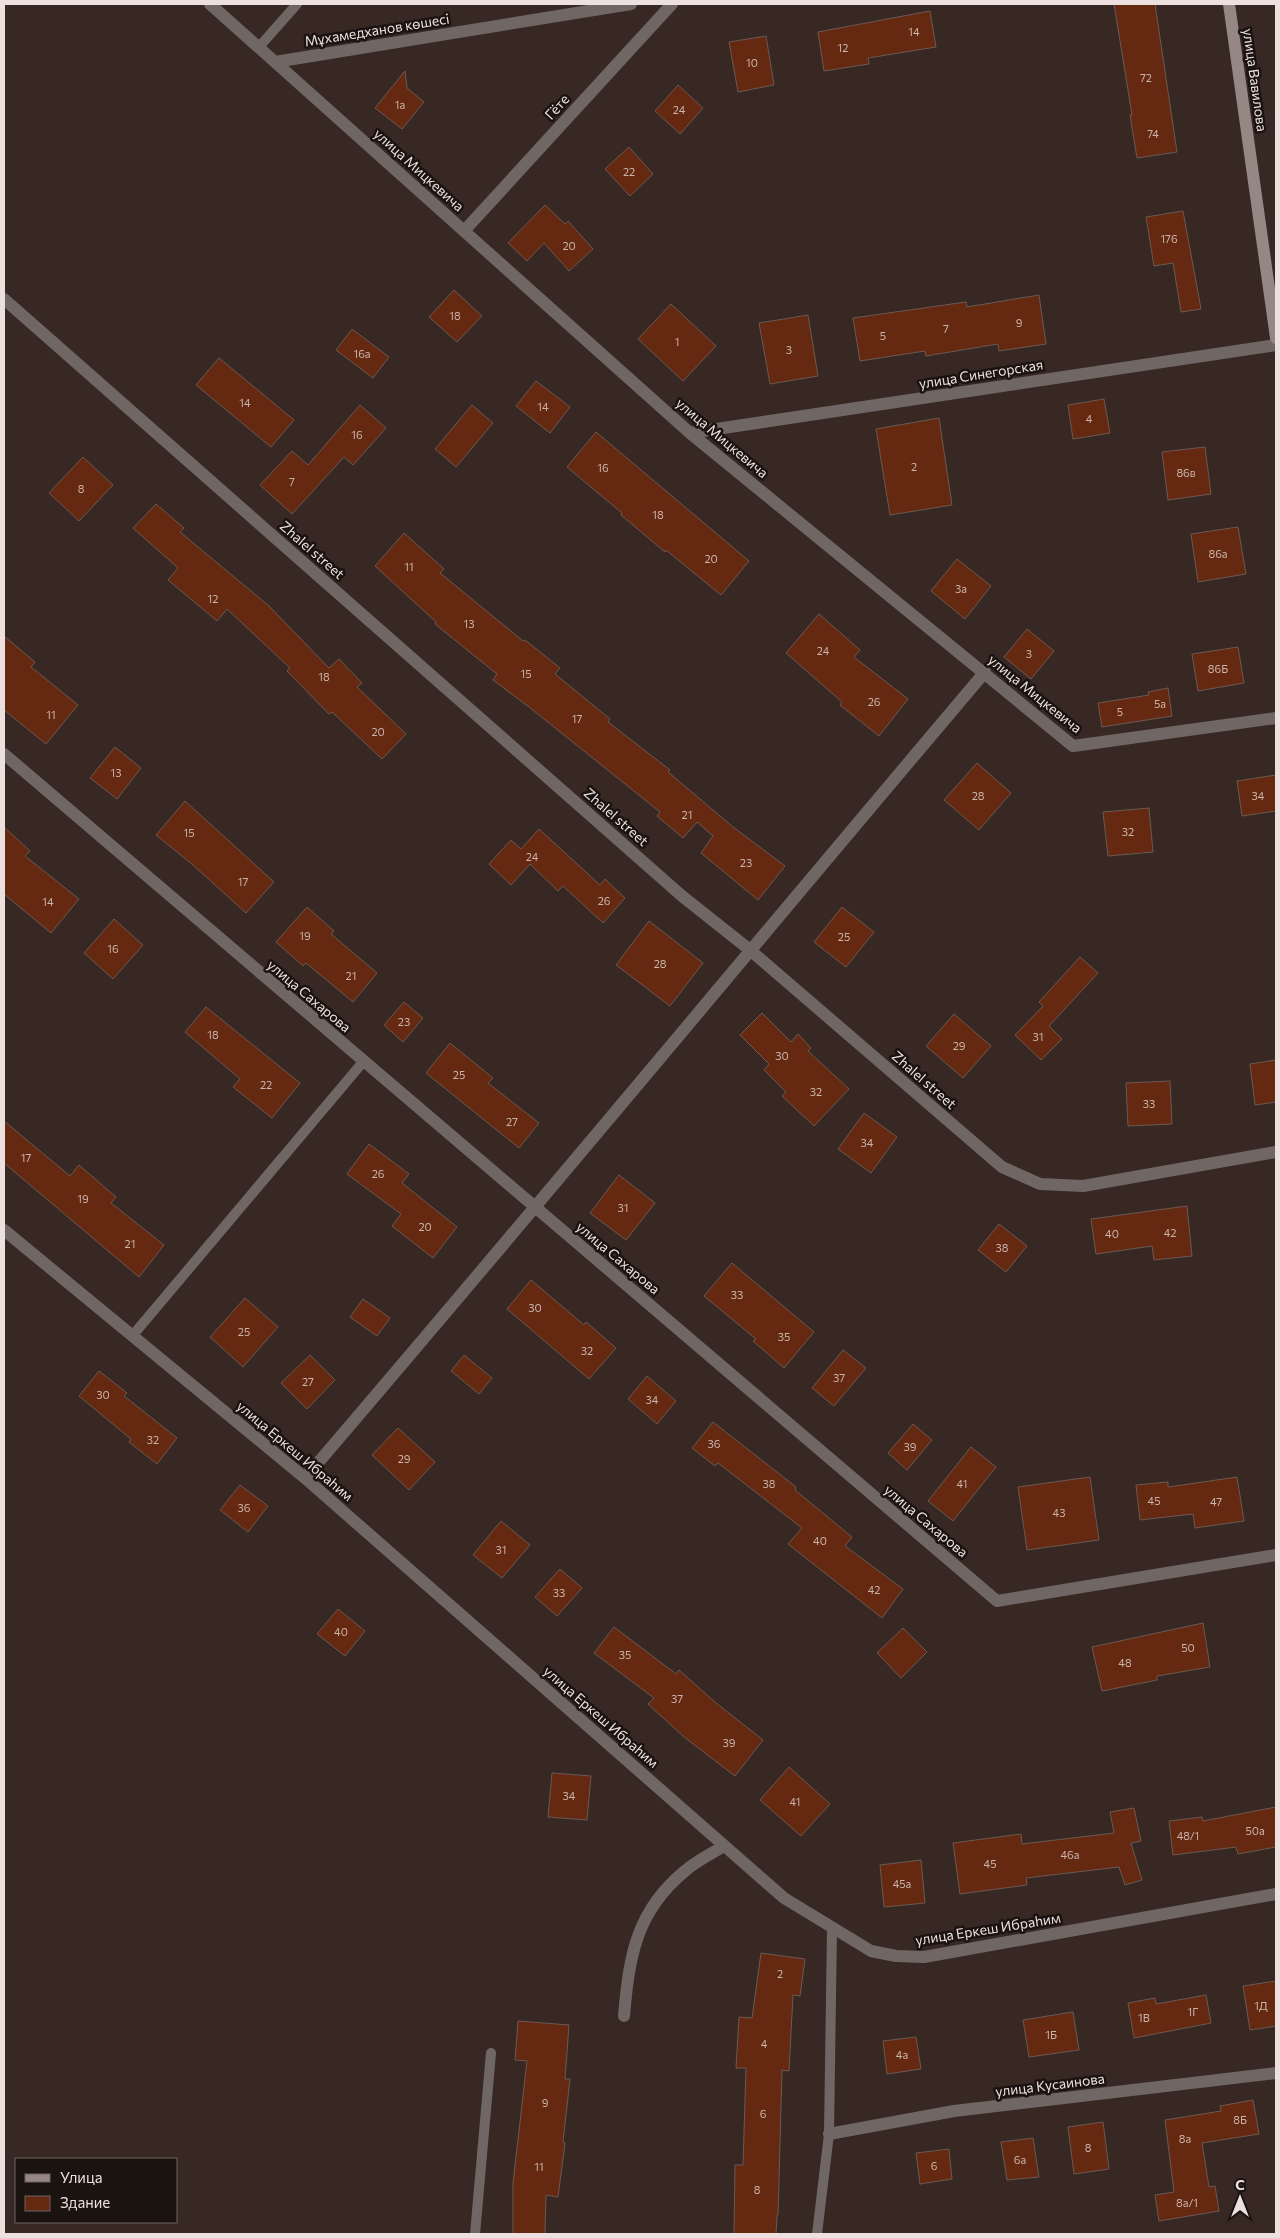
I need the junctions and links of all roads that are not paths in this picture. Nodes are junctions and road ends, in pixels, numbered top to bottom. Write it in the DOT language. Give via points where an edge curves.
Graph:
graph roads {
  1 [pos="210,4"];
  2 [pos="297,4"];
  3 [pos="631,4"];
  4 [pos="672,4"];
  5 [pos="1230,4"];
  6 [pos="258,47"];
  7 [pos="276,62"];
  8 [pos="464,231"];
  9 [pos="4,299"];
  10 [pos="1276,338"];
  11 [pos="1276,345"];
  12 [pos="690,433"];
  13 [pos="985,672"];
  14 [pos="1276,718"];
  15 [pos="4,754"];
  16 [pos="750,950"];
  17 [pos="363,1062"];
  18 [pos="1276,1152"];
  19 [pos="536,1208"];
  20 [pos="4,1230"];
  21 [pos="133,1335"];
  22 [pos="306,1478"];
  23 [pos="1276,1555"];
  24 [pos="724,1846"];
  25 [pos="1276,1894"];
  26 [pos="832,1929"];
  27 [pos="624,2016"];
  28 [pos="491,2053"];
  29 [pos="1276,2073"];
  30 [pos="829,2134"];
  31 [pos="475,2234"];
  32 [pos="817,2234"];
  1 -- 6 [label="street, улица Мицкевича"];
  2 -- 6 [label="lane"];
  3 -- 7 [label="street, Мұхамедханов көшесі"];
  4 -- 8 [label="street, Гёте"];
  5 -- 10 [label="street, улица Вавилова"];
  6 -- 7 [label="street, улица Мицкевича"];
  7 -- 8 [label="street, улица Мицкевича"];
  8 -- 12 [label="street, улица Мицкевича"];
  9 -- 16 [label="street, Zhalel street" via="674,889"];
  11 -- 12 [label="street, улица Синегорская"];
  12 -- 13 [label="street, улица Мицкевича"];
  13 -- 14 [label="street, улица Мицкевича" via="1073,746"];
  13 -- 16 [label="street"];
  15 -- 17 [label="street, улица Сахарова"];
  16 -- 18 [label="street, Zhalel street" via="1002,1167 1040,1184 1084,1186"];
  16 -- 19 [label="street"];
  17 -- 19 [label="street, улица Сахарова"];
  17 -- 21 [label="lane"];
  19 -- 22 [label="street"];
  19 -- 23 [label="street, улица Сахарова" via="997,1601"];
  20 -- 21 [label="street, улица Еркеш Ибраһим"];
  21 -- 22 [label="street, улица Еркеш Ибраһим"];
  22 -- 24 [label="street, улица Еркеш Ибраһим"];
  24 -- 26 [label="street, улица Еркеш Ибраһим" via="784,1898"];
  24 -- 27 [label="street" via="685,1870 657,1900 636,1936 627,1976"];
  25 -- 26 [label="street, улица Еркеш Ибраһим" via="924,1957 871,1951"];
  26 -- 30 [label="lane"];
  28 -- 31 [label="lane"];
  29 -- 30 [label="street, улица Кусаинова" via="954,2111"];
  30 -- 32 [label="lane"];
}
